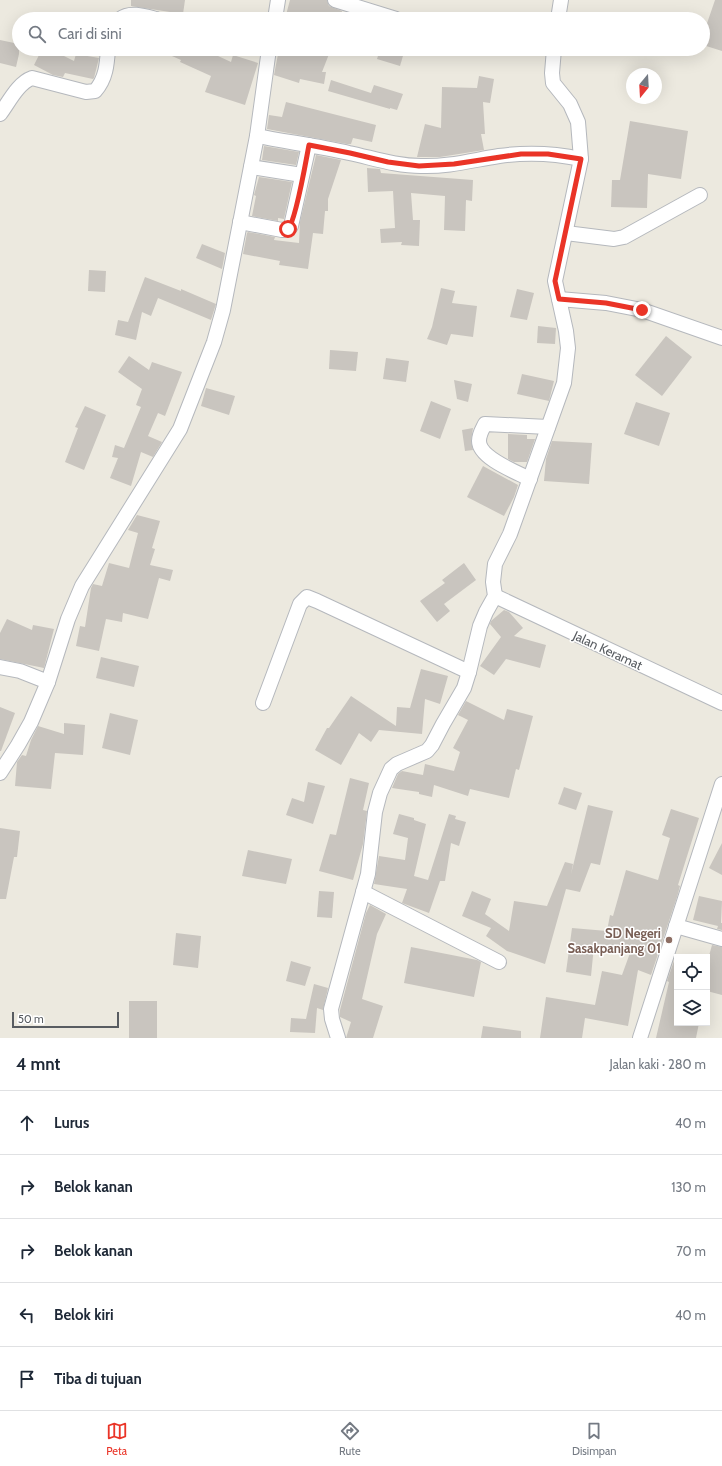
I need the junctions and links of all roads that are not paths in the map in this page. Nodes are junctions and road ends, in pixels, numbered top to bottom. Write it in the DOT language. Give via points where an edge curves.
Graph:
graph roads {
  1 [pos="278,0"];
  2 [pos="335,0"];
  3 [pos="561,0"];
  4 [pos="276,12"];
  5 [pos="374,12"];
  6 [pos="559,12"];
  7 [pos="108,56"];
  8 [pos="265,56"];
  9 [pos="553,56"];
  10 [pos="0,114"];
  11 [pos="257,136"];
  12 [pos="309,145"];
  13 [pos="581,159"];
  14 [pos="251,167"];
  15 [pos="302,175"];
  16 [pos="700,195"];
  17 [pos="240,222"];
  18 [pos="566,233"];
  19 [pos="559,299"];
  20 [pos="722,338"];
  21 [pos="548,427"];
  22 [pos="530,479"];
  23 [pos="495,596"];
  24 [pos="0,667"];
  25 [pos="470,672"];
  26 [pos="48,682"];
  27 [pos="263,703"];
  28 [pos="722,703"];
  29 [pos="0,773"];
  30 [pos="722,784"];
  31 [pos="717,816"];
  32 [pos="363,892"];
  33 [pos="676,926"];
  34 [pos="722,939"];
  35 [pos="499,962"];
  36 [pos="338,1038"];
  37 [pos="640,1038"];
  1 -- 4 [label="street"];
  2 -- 5 [label="street"];
  3 -- 6 [label="street"];
  7 -- 10 [label="street" via="104,78 95,91 86,92 32,78 19,87"];
  8 -- 11 [label="street"];
  9 -- 13 [label="street" via="553,83 570,104 578,122"];
  11 -- 12 [label="street"];
  11 -- 14 [label="street"];
  12 -- 13 [label="street" via="419,166 454,164 521,154 548,154"];
  12 -- 15 [label="street"];
  13 -- 18 [label="street"];
  14 -- 15 [label="street"];
  14 -- 17 [label="street"];
  15 -- 17 [label="street" via="291,226 288,229 274,229"];
  16 -- 18 [label="street" via="624,237 614,239"];
  17 -- 26 [label="street" via="223,310 214,342 180,429 82,586 68,619"];
  18 -- 19 [label="street" via="555,281"];
  19 -- 20 [label="street" via="606,303 642,310"];
  19 -- 21 [label="street" via="568,348 567,362 564,384"];
  21 -- 22 [label="street"];
  21 -- 22 [label="street" via="486,424 480,433 478,443 486,456"];
  22 -- 23 [label="street" via="510,534 495,564"];
  23 -- 25 [label="street" via="480,626"];
  23 -- 28 [label="street, Jalan Keramat"];
  24 -- 26 [label="street" via="20,671"];
  25 -- 27 [label="street" via="306,597 300,604"];
  25 -- 32 [label="street" via="464,688 432,745 427,751 397,764 384,782 375,812 368,874"];
  26 -- 29 [label="street" via="31,722"];
  30 -- 31 [label="street"];
  31 -- 33 [label="street"];
  32 -- 35 [label="street"];
  32 -- 36 [label="street" via="331,1009"];
  33 -- 34 [label="street"];
  33 -- 37 [label="street"];
}
